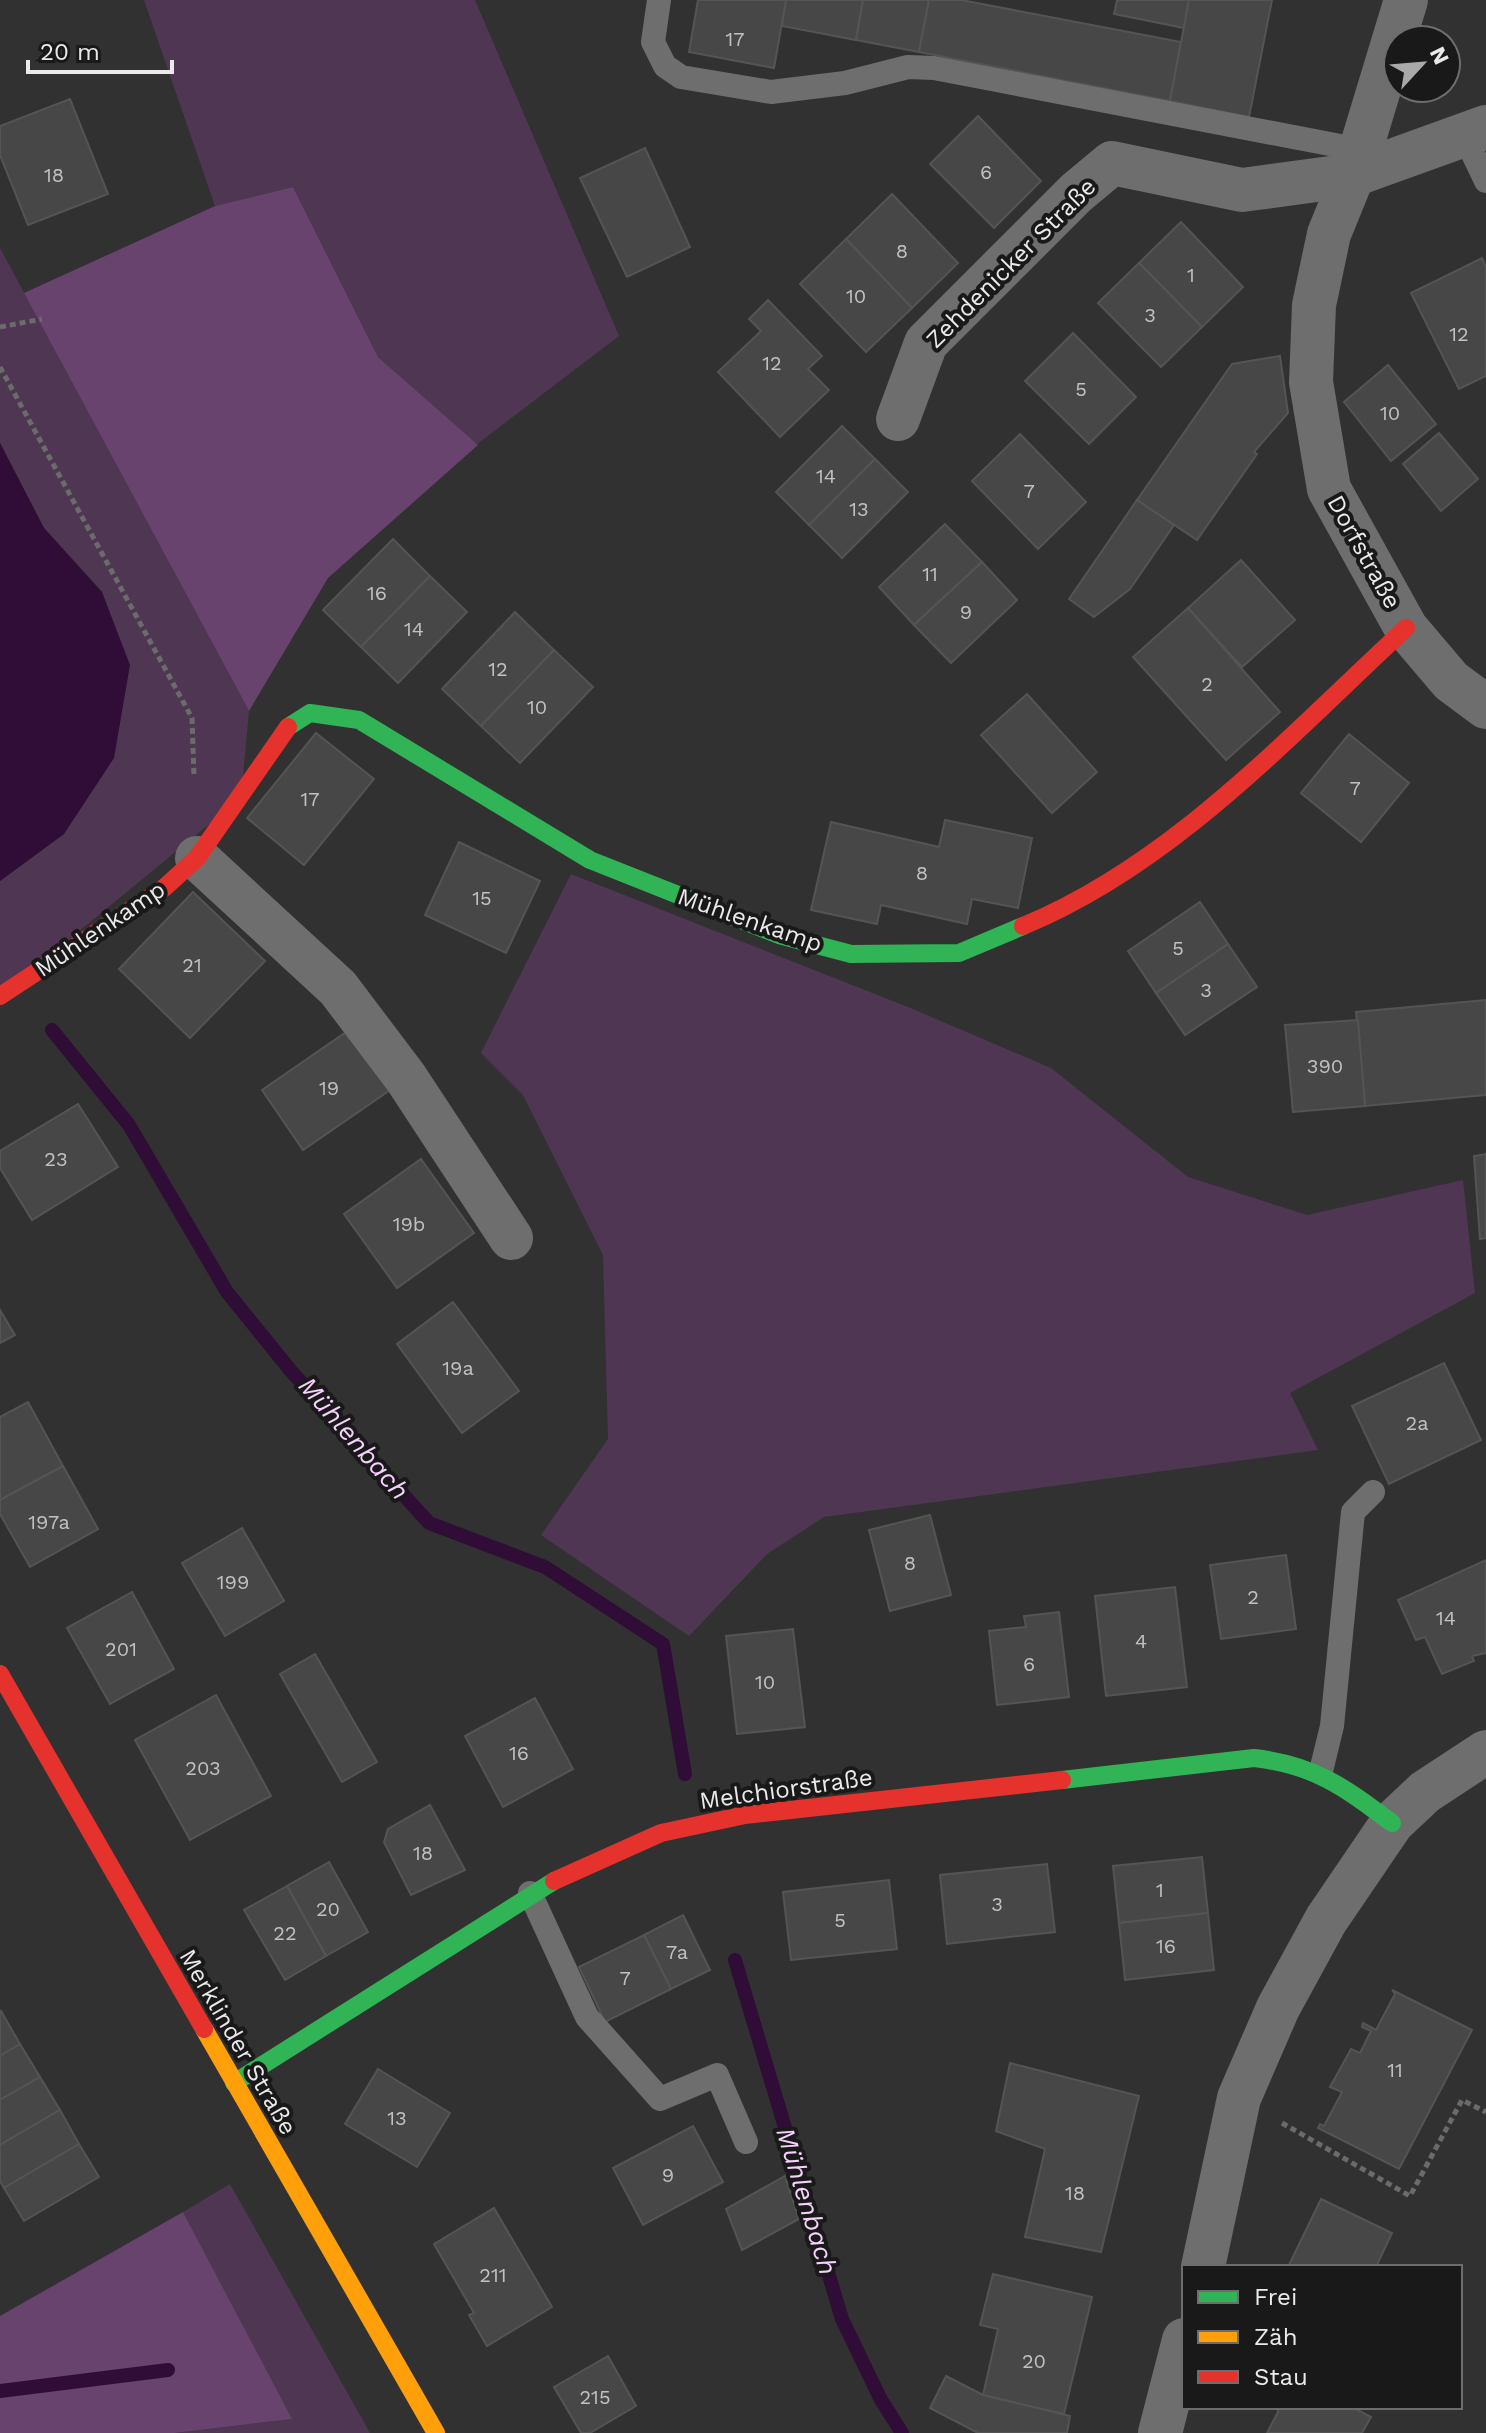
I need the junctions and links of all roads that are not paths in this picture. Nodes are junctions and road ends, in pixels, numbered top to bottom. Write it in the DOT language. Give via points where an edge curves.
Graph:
graph roads {
  1 [pos="659,0"];
  2 [pos="1406,0"];
  3 [pos="1475,131"];
  4 [pos="1357,162"];
  5 [pos="1486,181"];
  6 [pos="898,419"];
  7 [pos="1406,628"];
  8 [pos="1486,707"];
  9 [pos="197,858"];
  10 [pos="0,996"];
  11 [pos="511,1238"];
  12 [pos="1373,1492"];
  13 [pos="0,1674"];
  14 [pos="1486,1752"];
  15 [pos="1321,1771"];
  16 [pos="1392,1823"];
  17 [pos="530,1893"];
  18 [pos="234,2083"];
  19 [pos="746,2142"];
  20 [pos="1203,2265"];
  21 [pos="1182,2348"];
  22 [pos="436,2433"];
  23 [pos="1160,2433"];
  1 -- 4 [label="lane" via="653,42 665,66 681,77 771,92 845,83 908,67 934,68"];
  2 -- 4 [label="street, Dorfstraße"];
  3 -- 4 [label="street"];
  3 -- 5 [label="lane"];
  4 -- 6 [label="street, Zehdenicker Straße" via="1242,190 1112,163 926,343"];
  4 -- 7 [label="street, Dorfstraße" via="1329,234 1314,305 1311,382 1329,489"];
  7 -- 8 [label="street, Dorfstraße" via="1451,681"];
  7 -- 9 [label="street, Mühlenkamp" via="1188,828 1058,912 959,953 851,954 779,935 590,860 359,720 310,713 288,727"];
  9 -- 10 [label="street, Mühlenkamp" via="164,888"];
  9 -- 11 [label="street" via="338,988 422,1102"];
  12 -- 15 [label="lane" via="1353,1512 1332,1726"];
  13 -- 18 [label="street, Merklinder Straße"];
  14 -- 16 [label="street" via="1425,1792"];
  15 -- 16 [label="street, Melchiorstraße"];
  15 -- 17 [label="street, Melchiorstraße" via="1254,1758 745,1815 661,1833"];
  16 -- 20 [label="street" via="1326,1920 1278,2008 1239,2098"];
  17 -- 18 [label="street, Melchiorstraße"];
  17 -- 19 [label="lane" via="587,2017 660,2099 717,2075"];
  18 -- 22 [label="street, Merklinder Straße"];
  21 -- 23 [label="street"];
}
